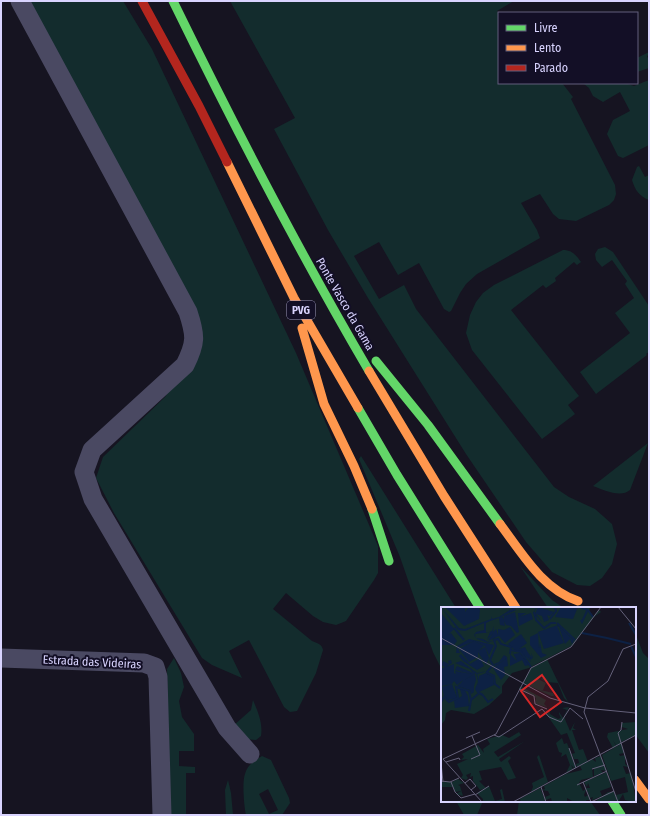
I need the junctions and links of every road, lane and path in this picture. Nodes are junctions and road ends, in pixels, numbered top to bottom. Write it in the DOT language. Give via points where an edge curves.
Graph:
graph roads {
  1 [pos="20,1"];
  2 [pos="142,1"];
  3 [pos="173,1"];
  4 [pos="294,298"];
  5 [pos="331,305"];
  6 [pos="389,561"];
  7 [pos="578,601"];
  8 [pos="479,607"];
  9 [pos="515,607"];
  10 [pos="1,658"];
  11 [pos="250,754"];
  12 [pos="636,781"];
  13 [pos="649,799"];
  14 [pos="613,802"];
  15 [pos="162,815"];
  16 [pos="621,815"];
  1 -- 11 [label="street" via="188,312 194,330 192,350 185,365 92,450 84,472 92,499 227,728"];
  2 -- 4 [label="highway, PVG" via="198,106"];
  3 -- 5 [label="highway, Ponte Vasco da Gama / PVG" via="252,158"];
  4 -- 6 [label="highway" via="324,404 376,519"];
  4 -- 8 [label="highway, PVG" via="397,475"];
  5 -- 7 [label="highway" via="428,425 538,574 557,591"];
  5 -- 9 [label="highway, Ponte Vasco da Gama / PVG" via="405,432"];
  10 -- 15 [label="street, Estrada das Videiras" via="144,663 155,667 158,677"];
  12 -- 13 [label="highway"];
  14 -- 16 [label="highway"];
}
